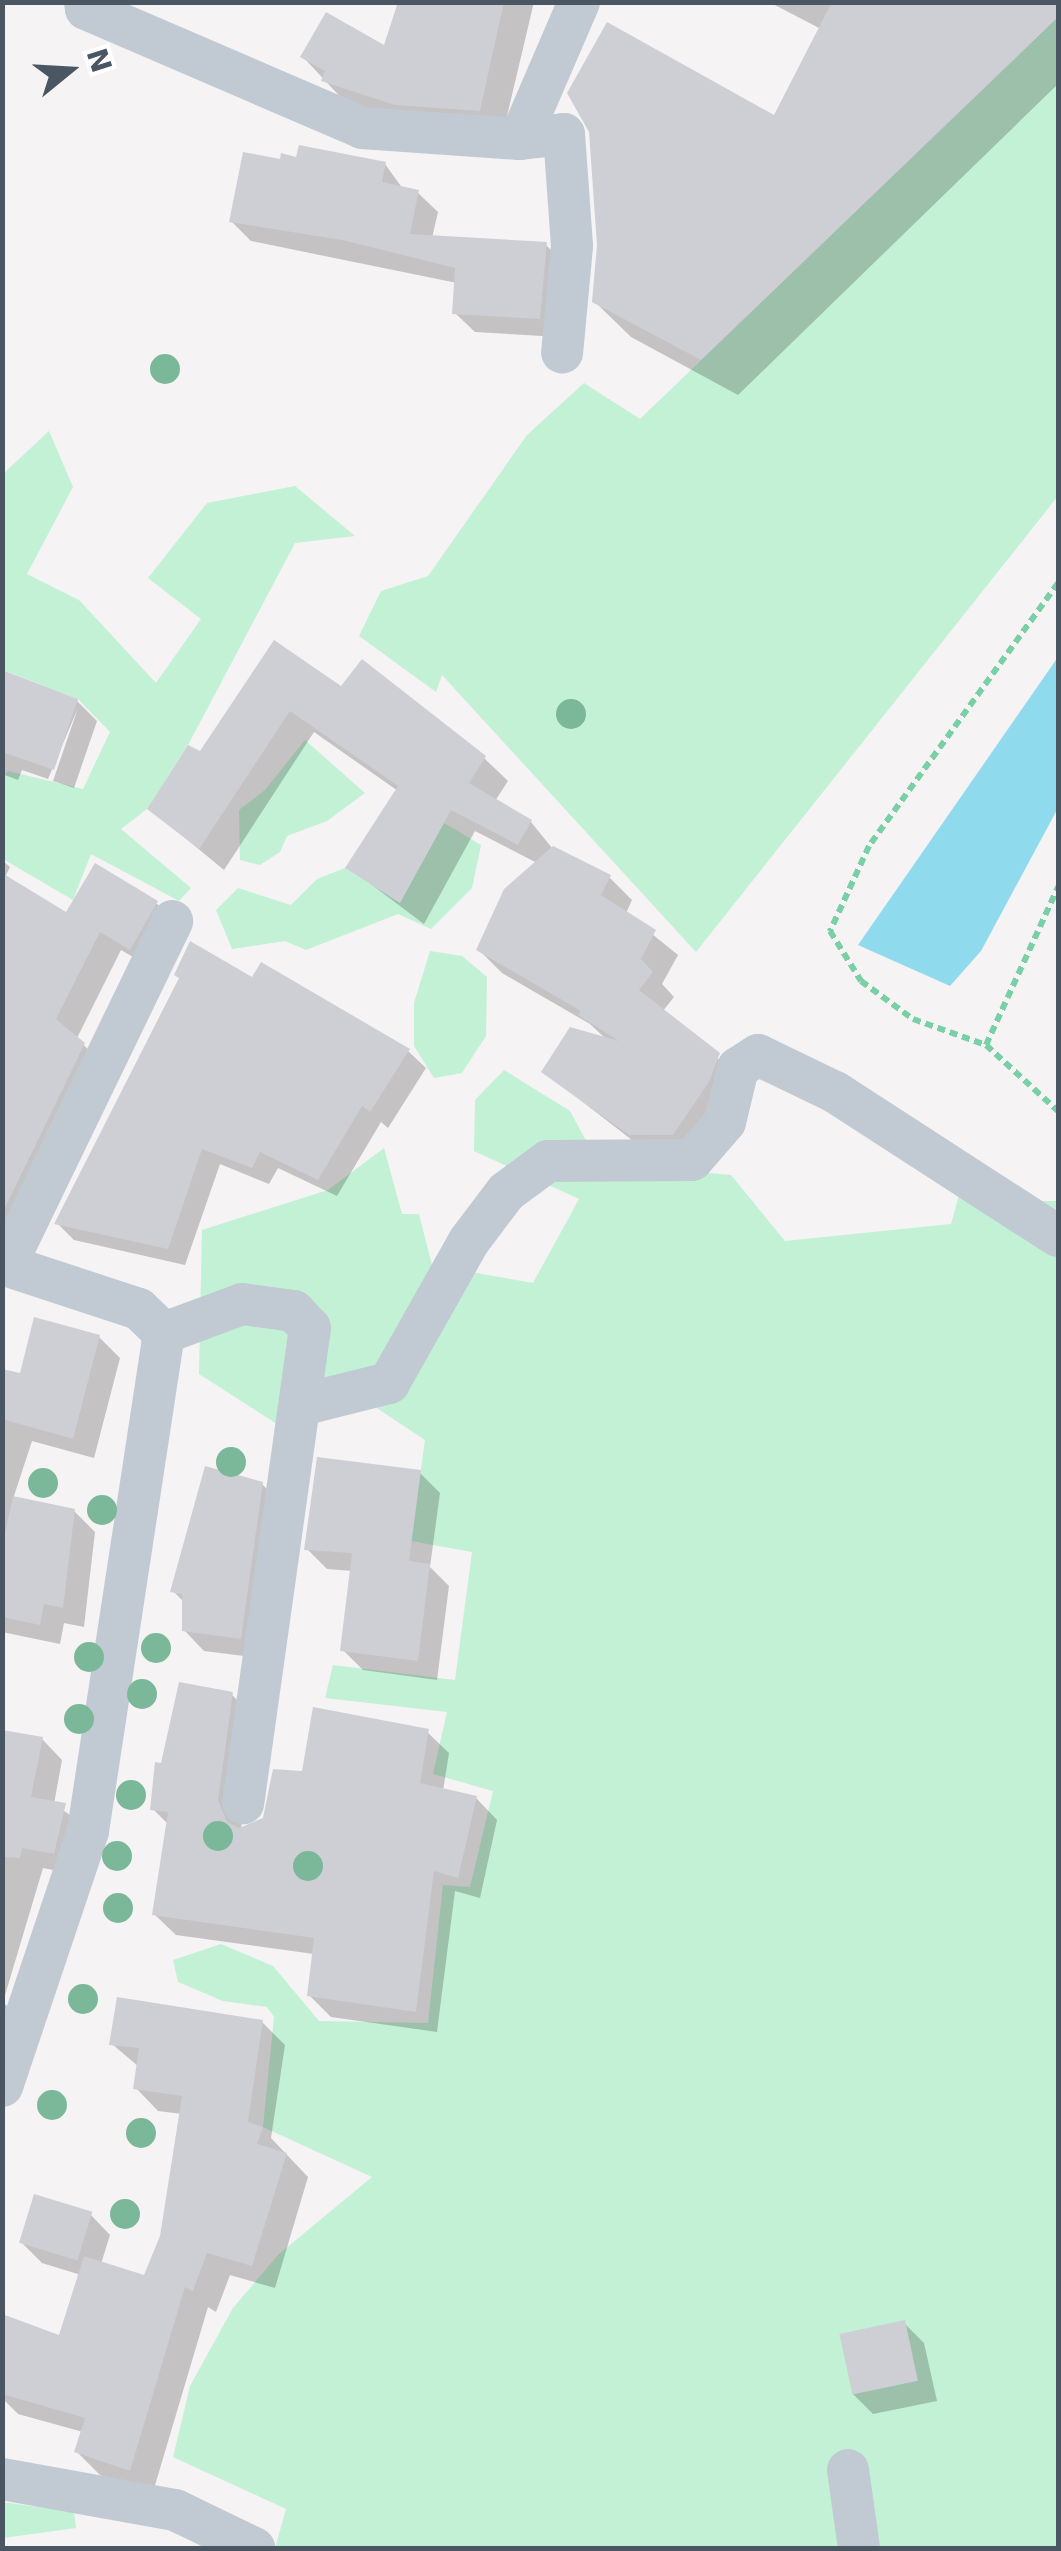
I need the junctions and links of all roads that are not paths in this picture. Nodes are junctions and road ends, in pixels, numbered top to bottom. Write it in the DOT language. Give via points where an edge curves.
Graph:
graph roads {
  1 [pos="85,2"];
  2 [pos="579,2"];
  3 [pos="520,139"];
  4 [pos="562,353"];
  5 [pos="172,921"];
  6 [pos="1058,1236"];
  7 [pos="4,1265"];
  8 [pos="164,1334"];
  9 [pos="301,1405"];
  10 [pos="243,1803"];
  11 [pos="2,2086"];
  12 [pos="848,2470"];
  13 [pos="2,2479"];
  14 [pos="254,2548"];
  15 [pos="859,2548"];
  1 -- 3 [label="street" via="86,9 362,128"];
  2 -- 3 [label="street"];
  3 -- 4 [label="street" via="564,134 572,246"];
  5 -- 7 [label="street"];
  6 -- 9 [label="street" via="836,1092 758,1054 738,1068 725,1122 692,1160 548,1162 506,1192 469,1241 389,1383"];
  7 -- 8 [label="street" via="139,1309"];
  8 -- 9 [label="street" via="242,1304 294,1312 310,1328"];
  8 -- 11 [label="street" via="88,1831"];
  9 -- 10 [label="street"];
  12 -- 15 [label="street"];
  13 -- 14 [label="street" via="175,2510"];
}
